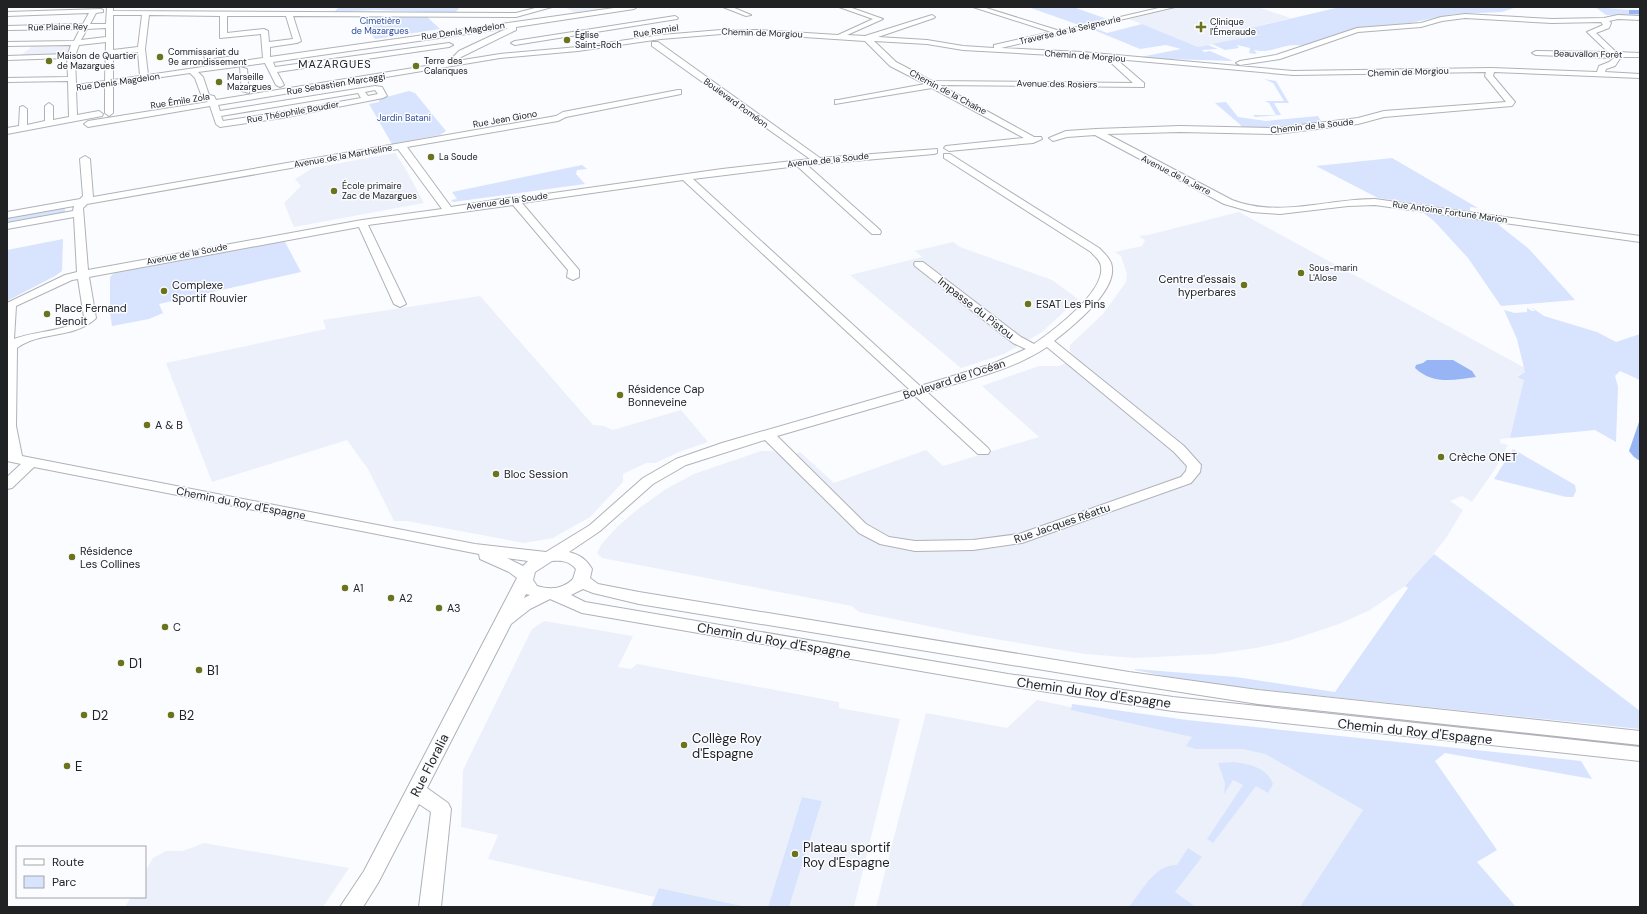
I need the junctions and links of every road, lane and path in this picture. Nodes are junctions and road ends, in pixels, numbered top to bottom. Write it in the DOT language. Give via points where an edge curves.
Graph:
graph roads {
  1 [pos="152,7"];
  2 [pos="267,7"];
  3 [pos="524,7"];
  4 [pos="549,7"];
  5 [pos="634,7"];
  6 [pos="726,7"];
  7 [pos="842,7"];
  8 [pos="976,7"];
  9 [pos="1172,7"];
  10 [pos="110,10"];
  11 [pos="568,11"];
  12 [pos="94,12"];
  13 [pos="28,13"];
  14 [pos="7,14"];
  15 [pos="224,14"];
  16 [pos="259,14"];
  17 [pos="289,14"];
  18 [pos="517,14"];
  19 [pos="748,15"];
  20 [pos="143,16"];
  21 [pos="932,17"];
  22 [pos="180,18"];
  23 [pos="675,18"];
  24 [pos="1640,18"];
  25 [pos="581,20"];
  26 [pos="1604,20"];
  27 [pos="518,25"];
  28 [pos="110,26"];
  29 [pos="7,27"];
  30 [pos="84,27"];
  31 [pos="677,27"];
  32 [pos="597,30"];
  33 [pos="506,32"];
  34 [pos="1059,33"];
  35 [pos="837,36"];
  36 [pos="867,38"];
  37 [pos="110,39"];
  38 [pos="76,43"];
  39 [pos="7,44"];
  40 [pos="655,44"];
  41 [pos="266,45"];
  42 [pos="141,49"];
  43 [pos="523,49"];
  44 [pos="994,50"];
  45 [pos="110,53"];
  46 [pos="230,53"];
  47 [pos="1536,53"];
  48 [pos="1617,54"];
  49 [pos="1640,55"];
  50 [pos="71,56"];
  51 [pos="1109,57"];
  52 [pos="7,58"];
  53 [pos="462,58"];
  54 [pos="389,59"];
  55 [pos="367,62"];
  56 [pos="270,65"];
  57 [pos="294,67"];
  58 [pos="214,68"];
  59 [pos="1220,68"];
  60 [pos="243,69"];
  61 [pos="1491,70"];
  62 [pos="374,71"];
  63 [pos="194,73"];
  64 [pos="446,74"];
  65 [pos="1602,75"];
  66 [pos="1640,76"];
  67 [pos="144,78"];
  68 [pos="72,79"];
  69 [pos="7,80"];
  70 [pos="339,80"];
  71 [pos="109,83"];
  72 [pos="933,84"];
  73 [pos="280,85"];
  74 [pos="72,88"];
  75 [pos="360,90"];
  76 [pos="246,91"];
  77 [pos="349,91"];
  78 [pos="678,92"];
  79 [pos="206,97"];
  80 [pos="366,99"];
  81 [pos="838,102"];
  82 [pos="213,104"];
  83 [pos="49,106"];
  84 [pos="23,109"];
  85 [pos="154,109"];
  86 [pos="245,110"];
  87 [pos="109,113"];
  88 [pos="217,114"];
  89 [pos="563,115"];
  90 [pos="73,119"];
  91 [pos="246,120"];
  92 [pos="49,123"];
  93 [pos="88,124"];
  94 [pos="23,128"];
  95 [pos="7,130"];
  96 [pos="1096,132"];
  97 [pos="462,135"];
  98 [pos="1053,138"];
  99 [pos="1033,140"];
  100 [pos="1110,140"];
  101 [pos="401,146"];
  102 [pos="934,151"];
  103 [pos="953,151"];
  104 [pos="85,159"];
  105 [pos="818,161"];
  106 [pos="799,163"];
  107 [pos="685,177"];
  108 [pos="514,200"];
  109 [pos="83,202"];
  110 [pos="447,210"];
  111 [pos="1259,210"];
  112 [pos="78,213"];
  113 [pos="7,215"];
  114 [pos="362,223"];
  115 [pos="7,226"];
  116 [pos="876,232"];
  117 [pos="1640,239"];
  118 [pos="919,264"];
  119 [pos="83,274"];
  120 [pos="573,277"];
  121 [pos="400,304"];
  122 [pos="1047,341"];
  123 [pos="13,344"];
  124 [pos="1035,349"];
  125 [pos="916,391"];
  126 [pos="8,427"];
  127 [pos="767,434"];
  128 [pos="983,451"];
  129 [pos="11,458"];
  130 [pos="32,461"];
  131 [pos="7,485"];
  132 [pos="595,528"];
  133 [pos="475,550"];
  134 [pos="549,557"];
  135 [pos="577,560"];
  136 [pos="525,578"];
  137 [pos="581,579"];
  138 [pos="550,594"];
  139 [pos="505,622"];
  140 [pos="1129,678"];
  141 [pos="1126,696"];
  142 [pos="1640,738"];
  143 [pos="1640,754"];
  144 [pos="416,791"];
  145 [pos="351,907"];
  146 [pos="430,907"];
  1 -- 20 [label="street"];
  2 -- 16 [label="street"];
  3 -- 18 [label="street"];
  4 -- 18 [label="street"];
  5 -- 25 [label="street"];
  6 -- 19 [label="street"];
  7 -- 35 [label="street" via="880,19"];
  8 -- 34 [label="street"];
  9 -- 34 [label="street, Traverse de la Seigneurie"];
  10 -- 12 [label="street"];
  10 -- 20 [label="street"];
  10 -- 28 [label="street"];
  11 -- 25 [label="street"];
  12 -- 13 [label="street"];
  12 -- 30 [label="street"];
  13 -- 14 [label="street"];
  13 -- 29 [label="street"];
  15 -- 16 [label="street"];
  15 -- 20 [label="street"];
  15 -- 41 [label="street" via="223,36 264,31"];
  16 -- 17 [label="street"];
  17 -- 18 [label="street"];
  17 -- 41 [label="street" via="297,41"];
  18 -- 27 [label="street"];
  20 -- 22 [label="street"];
  20 -- 42 [label="street"];
  21 -- 36 [label="street"];
  23 -- 32 [label="street"];
  24 -- 26 [label="street" via="1618,17"];
  25 -- 27 [label="street"];
  25 -- 32 [label="street"];
  25 -- 33 [label="street, Rue Denis Magdelon"];
  26 -- 48 [label="street" via="1606,26 1591,32"];
  26 -- 59 [label="street" via="1545,21 1465,16 1421,25 1357,30 1277,57 1222,64"];
  27 -- 33 [label="street"];
  28 -- 30 [label="street, Rue Plaine Rey"];
  28 -- 37 [label="street"];
  29 -- 30 [label="street, Rue Plaine Rey"];
  30 -- 38 [label="street"];
  31 -- 43 [label="street, Rue Ramiel"];
  32 -- 43 [label="street"];
  33 -- 43 [label="street"];
  33 -- 53 [label="street" via="462,53"];
  33 -- 56 [label="street, Rue Denis Magdelon"];
  34 -- 44 [label="street, Traverse de la Seigneurie"];
  35 -- 36 [label="street, Chemin de Morgiou"];
  35 -- 43 [label="street, Chemin de Morgiou" via="721,32 660,37 619,44"];
  36 -- 44 [label="street, Chemin de Morgiou"];
  36 -- 72 [label="street, Chemin de la Chaîne" via="893,64"];
  37 -- 38 [label="street"];
  37 -- 45 [label="street"];
  38 -- 39 [label="street"];
  38 -- 50 [label="street"];
  40 -- 105 [label="street, Boulevard Poméon"];
  41 -- 56 [label="street"];
  42 -- 45 [label="street"];
  42 -- 67 [label="street"];
  43 -- 53 [label="street, Rue Émile Zola"];
  43 -- 53 [label="street, Chemin de Morgiou"];
  44 -- 51 [label="street, Chemin de Morgiou"];
  45 -- 71 [label="street"];
  46 -- 58 [label="street" via="208,56"];
  47 -- 48 [label="street, Beauvallon Forêt"];
  48 -- 49 [label="street, Beauvallon Forêt"];
  48 -- 65 [label="street" via="1617,60 1601,69"];
  50 -- 52 [label="street"];
  50 -- 68 [label="street"];
  51 -- 59 [label="street, Chemin de Morgiou"];
  51 -- 72 [label="street, Avenue des Rosiers" via="1141,85"];
  53 -- 62 [label="street, Rue Émile Zola"];
  53 -- 64 [label="street" via="470,69"];
  53 -- 70 [label="street, Rue Sebastien Marcaggi"];
  54 -- 55 [label="street"];
  55 -- 57 [label="street" via="297,72"];
  55 -- 62 [label="street"];
  56 -- 57 [label="street"];
  56 -- 57 [label="street" via="450,42"];
  56 -- 58 [label="street, Rue Denis Magdelon"];
  56 -- 60 [label="street"];
  56 -- 73 [label="street"];
  58 -- 63 [label="street, Rue Denis Magdelon"];
  59 -- 61 [label="street, Chemin de Morgiou" via="1318,74"];
  60 -- 63 [label="street"];
  60 -- 76 [label="street"];
  61 -- 65 [label="street, Chemin de Morgiou"];
  61 -- 96 [label="street, Chemin de la Soude" via="1489,76 1509,104 1384,114 1358,121 1276,130"];
  62 -- 70 [label="street, Rue Émile Zola"];
  63 -- 67 [label="street, Rue Denis Magdelon"];
  63 -- 79 [label="street" via="199,78"];
  65 -- 66 [label="street, Chemin de Morgiou"];
  67 -- 71 [label="street, Rue Denis Magdelon"];
  68 -- 69 [label="street"];
  68 -- 74 [label="street"];
  70 -- 73 [label="street, Rue Émile Zola"];
  70 -- 77 [label="street"];
  70 -- 82 [label="street, Rue Sebastien Marcaggi"];
  71 -- 74 [label="street, Rue Denis Magdelon"];
  71 -- 87 [label="street"];
  72 -- 81 [label="street"];
  72 -- 99 [label="street, Chemin de la Chaîne"];
  73 -- 76 [label="street, Rue Émile Zola"];
  74 -- 90 [label="street"];
  75 -- 77 [label="street"];
  75 -- 80 [label="street"];
  75 -- 80 [label="street, Rue Théophile Boudier" via="379,89 383,96"];
  76 -- 79 [label="street, Rue Émile Zola"];
  77 -- 86 [label="street"];
  78 -- 89 [label="street, Avenue de la Martheline"];
  79 -- 82 [label="street" via="211,98"];
  79 -- 85 [label="street, Rue Émile Zola"];
  80 -- 91 [label="street, Rue Théophile Boudier"];
  82 -- 85 [label="street, Rue Sebastien Marcaggi"];
  82 -- 88 [label="street"];
  83 -- 92 [label="street"];
  84 -- 94 [label="street"];
  85 -- 87 [label="street, Rue Émile Zola"];
  85 -- 93 [label="street, Rue Sebastien Marcaggi"];
  86 -- 88 [label="street"];
  86 -- 91 [label="street"];
  87 -- 90 [label="street, Rue Émile Zola"];
  88 -- 91 [label="street, Rue Théophile Boudier" via="220,124"];
  89 -- 97 [label="street, Avenue de la Martheline"];
  89 -- 97 [label="street, Rue Jean Giono" via="556,109 456,128"];
  90 -- 92 [label="street, Rue Émile Zola"];
  92 -- 94 [label="street, Rue Émile Zola"];
  94 -- 95 [label="street, Rue Émile Zola"];
  96 -- 98 [label="street"];
  96 -- 100 [label="street, Avenue de la Jarre"];
  97 -- 101 [label="street, Avenue de la Martheline"];
  98 -- 99 [label="street"];
  98 -- 100 [label="street"];
  99 -- 103 [label="street"];
  100 -- 111 [label="street, Avenue de la Jarre" via="1228,202"];
  101 -- 109 [label="street, Avenue de la Martheline"];
  101 -- 110 [label="street"];
  102 -- 103 [label="street, Boulevard de l'Océan" via="937,155"];
  102 -- 105 [label="street, Avenue de la Soude"];
  103 -- 122 [label="street, Boulevard de l'Océan" via="1094,250 1107,266 1105,281 1092,299"];
  104 -- 109 [label="street" via="88,197"];
  105 -- 106 [label="street, Avenue de la Soude"];
  106 -- 107 [label="street, Avenue de la Soude"];
  106 -- 116 [label="street"];
  107 -- 108 [label="street, Avenue de la Soude"];
  107 -- 125 [label="street"];
  108 -- 110 [label="street, Avenue de la Soude"];
  108 -- 120 [label="street" via="574,270"];
  109 -- 112 [label="street" via="78,207"];
  109 -- 113 [label="street, Avenue de la Martheline"];
  110 -- 114 [label="street, Avenue de la Soude"];
  111 -- 117 [label="street, Rue Antoine Fortuné Marion" via="1375,202"];
  112 -- 115 [label="street"];
  112 -- 119 [label="street"];
  114 -- 119 [label="street, Avenue de la Soude"];
  114 -- 121 [label="street"];
  118 -- 124 [label="street, Impasse du Pistou" via="1017,340"];
  119 -- 123 [label="street, Avenue de la Soude" via="52,284 12,304 8,308 8,342"];
  119 -- 123 [label="street" via="90,318 87,321 76,328"];
  122 -- 124 [label="street, Boulevard de l'Océan"];
  122 -- 127 [label="street, Rue Jacques Réattu" via="1190,459 1194,465 1193,472 1186,480 1022,538 999,543 932,546 898,544 874,537 861,527"];
  123 -- 126 [label="street"];
  124 -- 125 [label="street, Boulevard de l'Océan" via="996,367"];
  125 -- 127 [label="street, Boulevard de l'Océan"];
  125 -- 128 [label="street"];
  126 -- 129 [label="street"];
  127 -- 132 [label="street, Boulevard de l'Océan" via="681,462 648,481"];
  129 -- 130 [label="street, Chemin du Roy d'Espagne"];
  130 -- 131 [label="street"];
  130 -- 133 [label="street, Chemin du Roy d'Espagne"];
  132 -- 134 [label="street, Boulevard de l'Océan"];
  132 -- 135 [label="street, Boulevard de l'Océan"];
  133 -- 134 [label="street, Chemin du Roy d'Espagne"];
  133 -- 136 [label="street, Chemin du Roy d'Espagne" via="515,568"];
  134 -- 135 [label="street" via="565,556"];
  134 -- 136 [label="street" via="532,565"];
  135 -- 137 [label="street" via="584,569"];
  136 -- 138 [label="street" via="532,590"];
  136 -- 139 [label="street, Rue Floralia"];
  137 -- 138 [label="street" via="570,589"];
  137 -- 140 [label="street, Chemin du Roy d'Espagne" via="593,588 639,598"];
  138 -- 139 [label="street, Rue Floralia" via="524,605"];
  138 -- 141 [label="street, Chemin du Roy d'Espagne" via="597,610 1008,680"];
  139 -- 144 [label="street, Rue Floralia"];
  140 -- 141 [label="street" via="1136,684 1135,692"];
  140 -- 142 [label="street, Chemin du Roy d'Espagne" via="1258,697"];
  141 -- 143 [label="street, Chemin du Roy d'Espagne" via="1204,708"];
  144 -- 145 [label="street, Rue Floralia" via="371,877"];
  144 -- 146 [label="street" via="441,809"];
}
